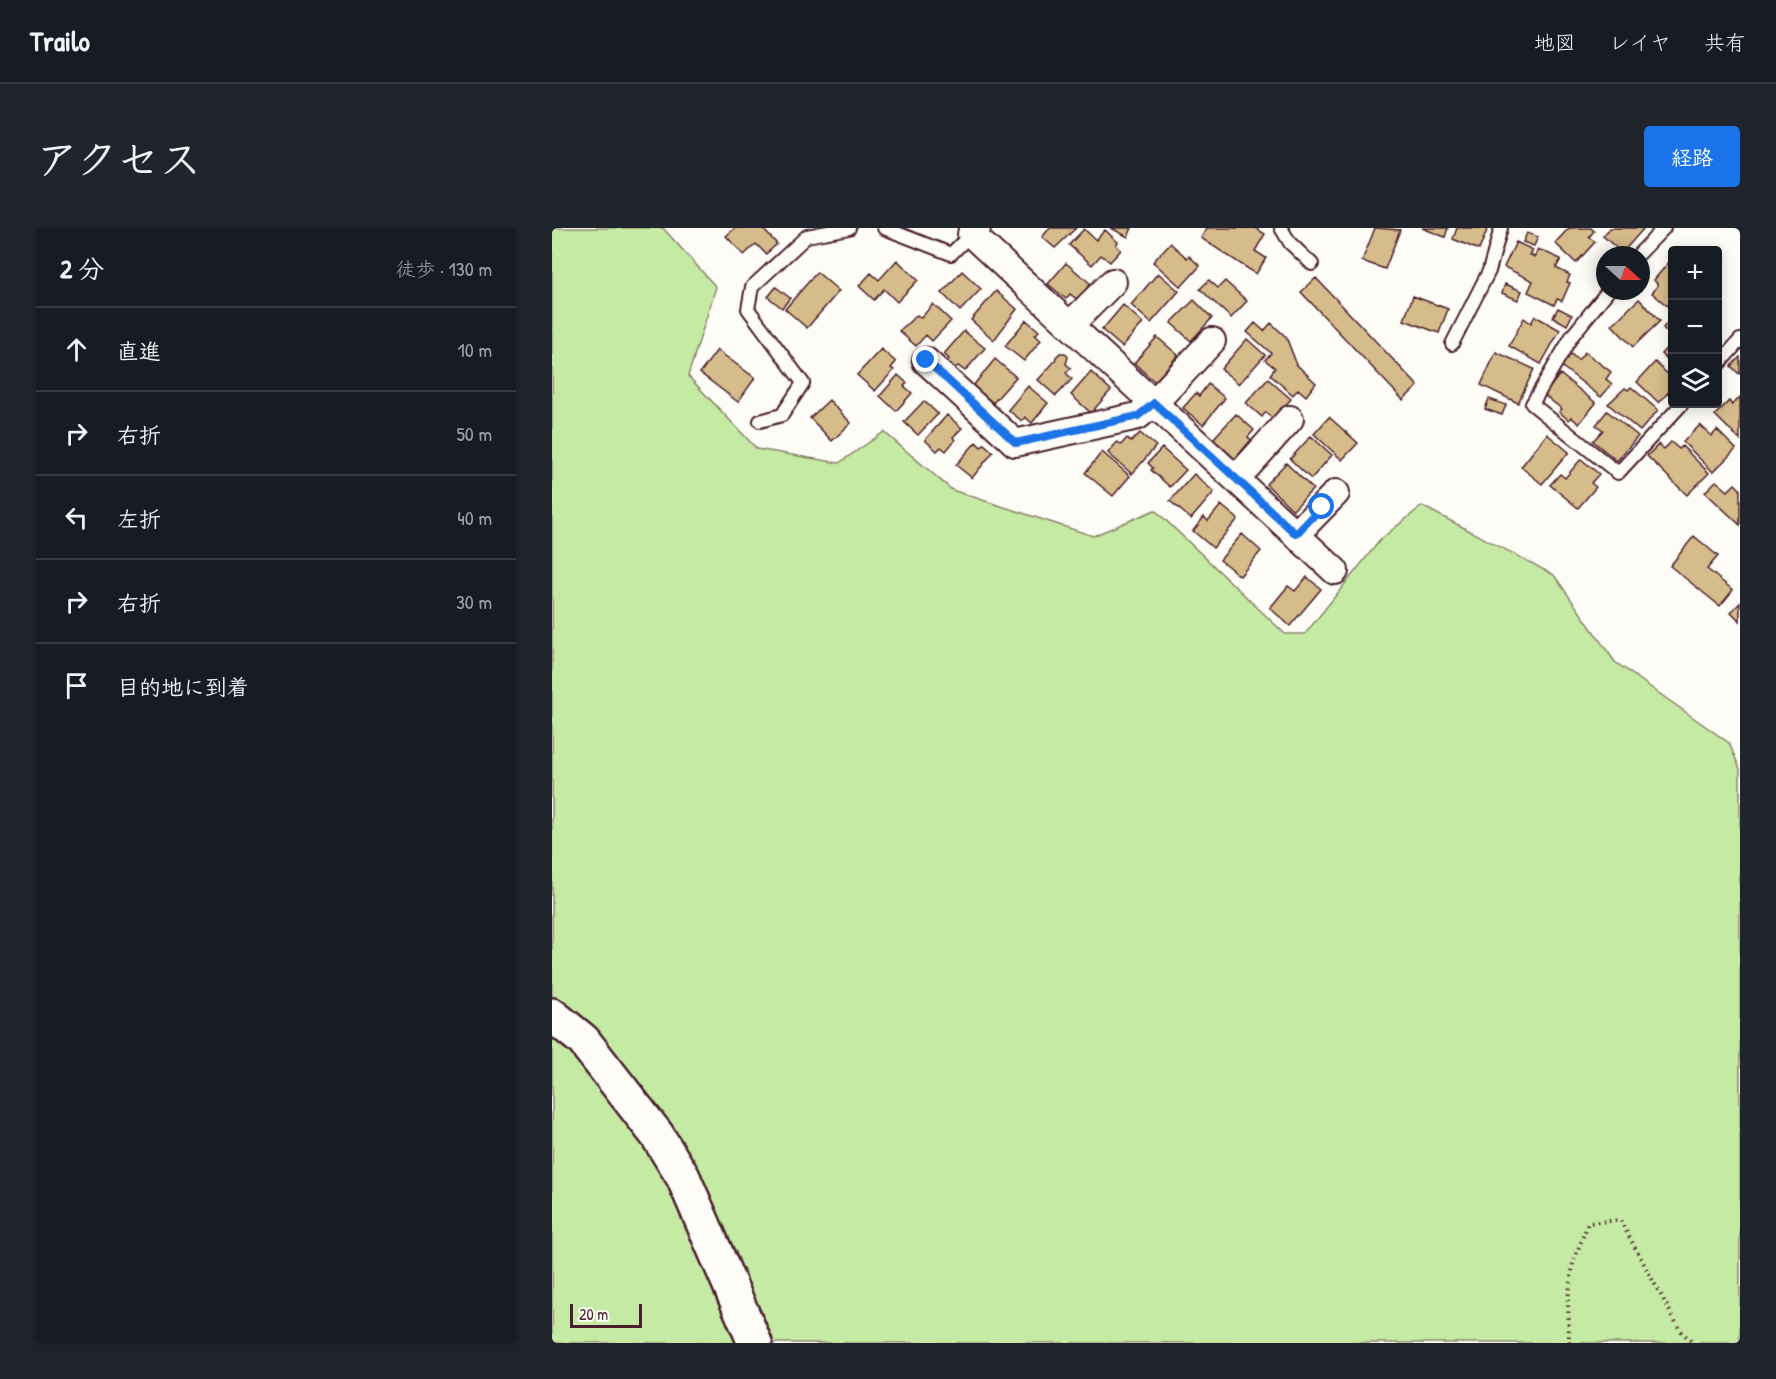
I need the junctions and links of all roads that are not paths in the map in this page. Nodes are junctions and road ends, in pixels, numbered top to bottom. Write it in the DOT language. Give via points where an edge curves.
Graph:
graph roads {
  1 [pos="849,228"];
  2 [pos="884,228"];
  3 [pos="1281,228"];
  4 [pos="1501,228"];
  5 [pos="1664,228"];
  6 [pos="974,231"];
  7 [pos="1647,246"];
  8 [pos="1312,264"];
  9 [pos="1113,282"];
  10 [pos="1601,300"];
  11 [pos="1070,325"];
  12 [pos="1740,340"];
  13 [pos="1212,341"];
  14 [pos="1452,344"];
  15 [pos="926,360"];
  16 [pos="1722,360"];
  17 [pos="1154,403"];
  18 [pos="1678,408"];
  19 [pos="1290,419"];
  20 [pos="760,421"];
  21 [pos="1236,479"];
  22 [pos="1336,493"];
  23 [pos="1296,534"];
  24 [pos="1335,571"];
  25 [pos="552,1015"];
  26 [pos="755,1343"];
  1 -- 20 [label="lane" via="807,236 752,287 748,309 803,383 782,415"];
  2 -- 6 [label="lane" via="951,254"];
  3 -- 8 [label="lane"];
  4 -- 14 [label="lane" via="1489,271"];
  5 -- 7 [label="lane"];
  6 -- 11 [label="street"];
  9 -- 11 [label="street"];
  10 -- 18 [label="lane" via="1572,336 1532,404 1618,473"];
  11 -- 17 [label="street"];
  12 -- 16 [label="lane"];
  13 -- 17 [label="street"];
  15 -- 17 [label="street" via="1016,443 1138,416"];
  17 -- 21 [label="street"];
  19 -- 21 [label="street"];
  21 -- 23 [label="street"];
  22 -- 23 [label="street"];
  23 -- 24 [label="street"];
  25 -- 26 [label="main road" via="583,1040 673,1160"];
}
